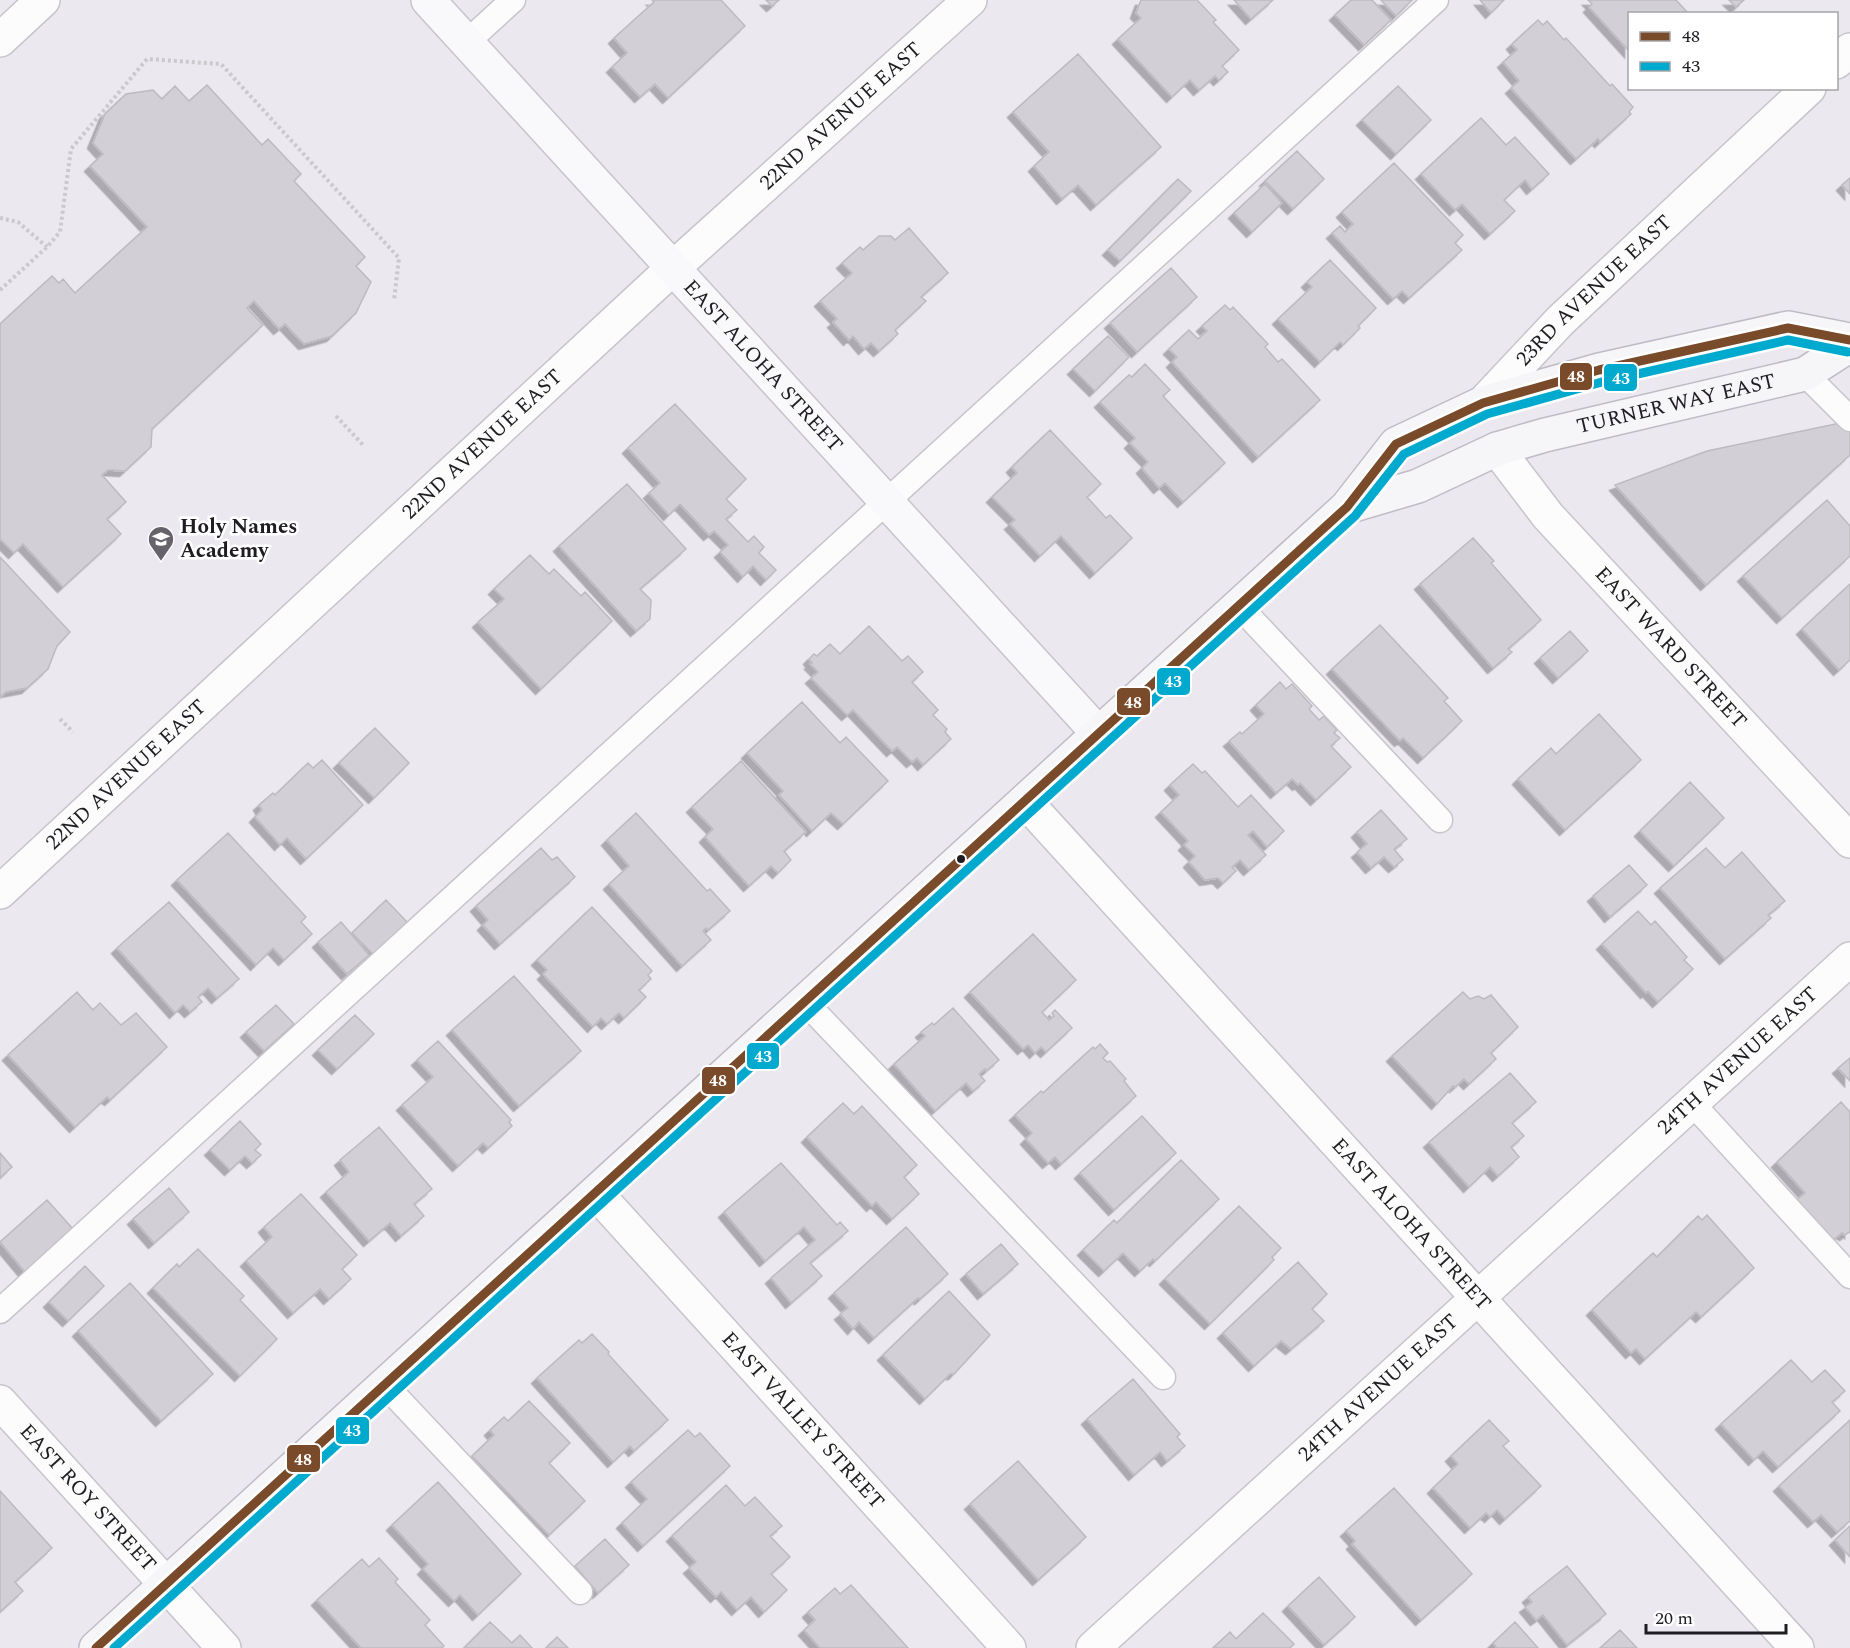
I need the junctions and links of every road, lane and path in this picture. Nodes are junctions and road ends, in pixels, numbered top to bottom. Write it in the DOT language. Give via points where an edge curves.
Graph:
graph roads {
  1 [pos="43,0"];
  2 [pos="428,0"];
  3 [pos="513,0"];
  4 [pos="970,0"];
  5 [pos="1436,0"];
  6 [pos="0,40"];
  7 [pos="467,42"];
  8 [pos="1850,50"];
  9 [pos="1838,60"];
  10 [pos="1807,90"];
  11 [pos="0,218"];
  12 [pos="47,247"];
  13 [pos="674,268"];
  14 [pos="0,290"];
  15 [pos="394,300"];
  16 [pos="1850,340"];
  17 [pos="1850,345"];
  18 [pos="1805,374"];
  19 [pos="1483,403"];
  20 [pos="336,416"];
  21 [pos="1850,419"];
  22 [pos="364,446"];
  23 [pos="1497,449"];
  24 [pos="887,502"];
  25 [pos="1347,507"];
  26 [pos="1239,606"];
  27 [pos="60,719"];
  28 [pos="73,732"];
  29 [pos="1099,734"];
  30 [pos="1025,801"];
  31 [pos="1440,820"];
  32 [pos="1850,841"];
  33 [pos="0,892"];
  34 [pos="1850,959"];
  35 [pos="805,1002"];
  36 [pos="1691,1102"];
  37 [pos="597,1194"];
  38 [pos="1850,1276"];
  39 [pos="1478,1296"];
  40 [pos="0,1311"];
  41 [pos="1163,1377"];
  42 [pos="385,1385"];
  43 [pos="0,1401"];
  44 [pos="166,1584"];
  45 [pos="580,1592"];
  46 [pos="96,1648"];
  47 [pos="224,1648"];
  48 [pos="1009,1648"];
  49 [pos="1093,1648"];
  50 [pos="1797,1648"];
  1 -- 6 [label="street"];
  2 -- 7 [label="street, EAST ALOHA STREET"];
  3 -- 7 [label="lane"];
  4 -- 13 [label="street, 22ND AVENUE EAST"];
  5 -- 24 [label="lane"];
  7 -- 13 [label="street, EAST ALOHA STREET"];
  8 -- 9 [label="street"];
  10 -- 19 [label="street, 23RD AVENUE EAST" via="1560,321"];
  11 -- 12 [label="path" via="18,222"];
  12 -- 14 [label="path"];
  12 -- 15 [label="path" via="60,232 71,149 147,59 221,64 399,258"];
  13 -- 24 [label="street, EAST ALOHA STREET"];
  13 -- 33 [label="street, 22ND AVENUE EAST"];
  16 -- 19 [label="main road" via="1788,328 1599,370"];
  17 -- 18 [label="main road, TURNER WAY EAST"];
  18 -- 21 [label="lane"];
  18 -- 23 [label="main road, TURNER WAY EAST"];
  19 -- 25 [label="main road, 23RD AVENUE EAST" via="1396,444"];
  20 -- 22 [label="path"];
  23 -- 25 [label="main road, 23RD AVENUE EAST" via="1418,486"];
  23 -- 32 [label="street, EAST WARD STREET" via="1548,516"];
  24 -- 29 [label="street, EAST ALOHA STREET"];
  24 -- 40 [label="lane"];
  25 -- 26 [label="main road, 23RD AVENUE EAST"];
  26 -- 29 [label="main road, 23RD AVENUE EAST"];
  26 -- 31 [label="lane"];
  27 -- 28 [label="path"];
  29 -- 30 [label="main road, 23RD AVENUE EAST"];
  30 -- 35 [label="main road, 23RD AVENUE EAST"];
  30 -- 39 [label="street, EAST ALOHA STREET"];
  34 -- 36 [label="street, 24TH AVENUE EAST"];
  35 -- 37 [label="main road, 23RD AVENUE EAST"];
  35 -- 41 [label="lane"];
  36 -- 38 [label="lane"];
  36 -- 39 [label="street, 24TH AVENUE EAST"];
  37 -- 42 [label="main road, 23RD AVENUE EAST"];
  37 -- 48 [label="street, EAST VALLEY STREET"];
  39 -- 49 [label="street, 24TH AVENUE EAST"];
  39 -- 50 [label="street, EAST ALOHA STREET"];
  42 -- 44 [label="main road, 23RD AVENUE EAST"];
  42 -- 45 [label="lane"];
  43 -- 44 [label="street, EAST ROY STREET"];
  44 -- 46 [label="main road, 23RD AVENUE EAST"];
  44 -- 47 [label="street, EAST ROY STREET"];
}
